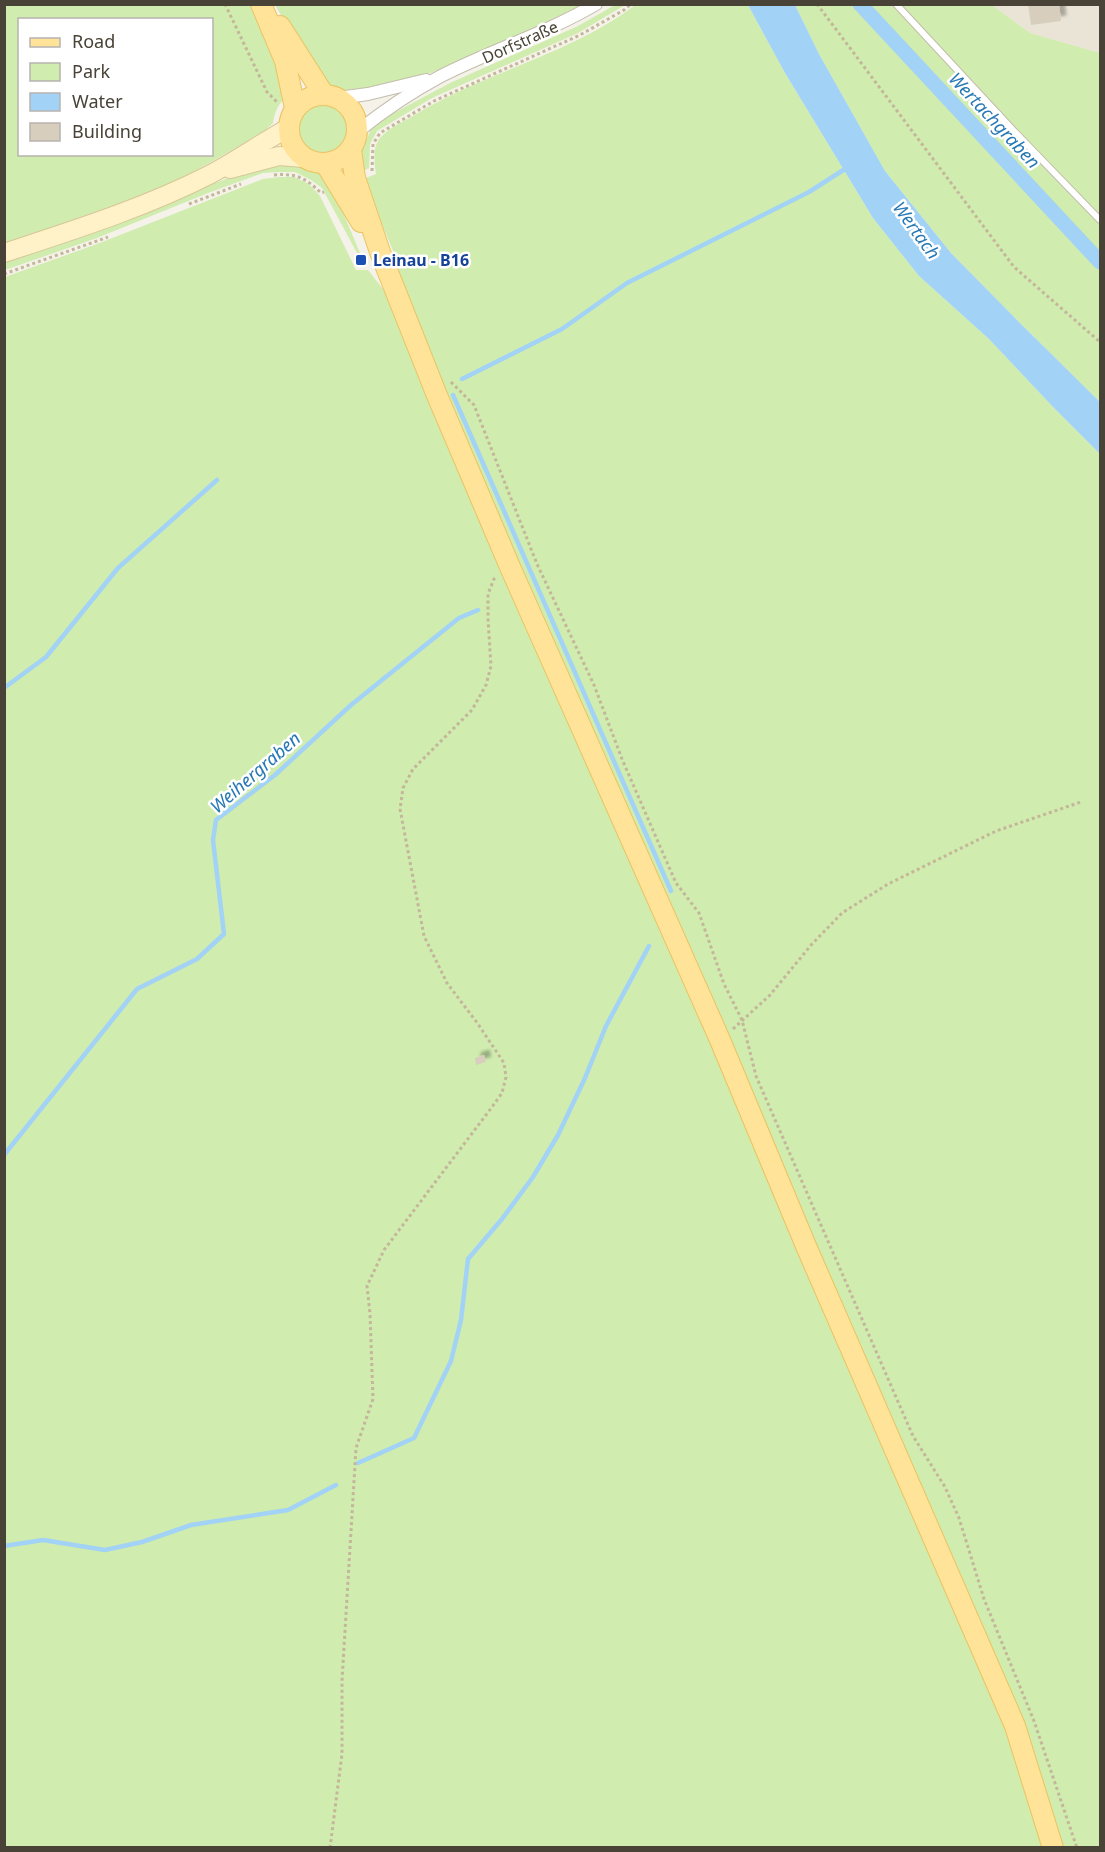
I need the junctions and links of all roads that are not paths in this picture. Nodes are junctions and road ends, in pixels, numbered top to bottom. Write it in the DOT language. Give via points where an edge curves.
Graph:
graph roads {
  1 [pos="261,4"];
  2 [pos="266,4"];
  3 [pos="596,4"];
  4 [pos="896,4"];
  5 [pos="442,76"];
  6 [pos="331,96"];
  7 [pos="291,117"];
  8 [pos="354,141"];
  9 [pos="304,158"];
  10 [pos="325,163"];
  11 [pos="211,174"];
  12 [pos="347,182"];
  13 [pos="1101,220"];
  14 [pos="4,253"];
  15 [pos="1053,1848"];
  1 -- 7 [label="main road" via="285,61"];
  2 -- 6 [label="main road"];
  3 -- 5 [label="street, Dorfstraße" via="568,21"];
  4 -- 13 [label="lane"];
  5 -- 6 [label="street" via="368,94"];
  5 -- 8 [label="street" via="384,110"];
  6 -- 7 [label="main road" via="305,99"];
  6 -- 8 [label="main road" via="355,114"];
  7 -- 9 [label="main road" via="293,147"];
  7 -- 11 [label="street"];
  8 -- 10 [label="main road" via="339,159"];
  8 -- 12 [label="main road"];
  9 -- 10 [label="main road"];
  9 -- 11 [label="street" via="279,156"];
  10 -- 12 [label="main road"];
  11 -- 14 [label="street" via="87,225"];
  12 -- 15 [label="main road" via="380,252 510,567 720,1040 1015,1726"];
}
